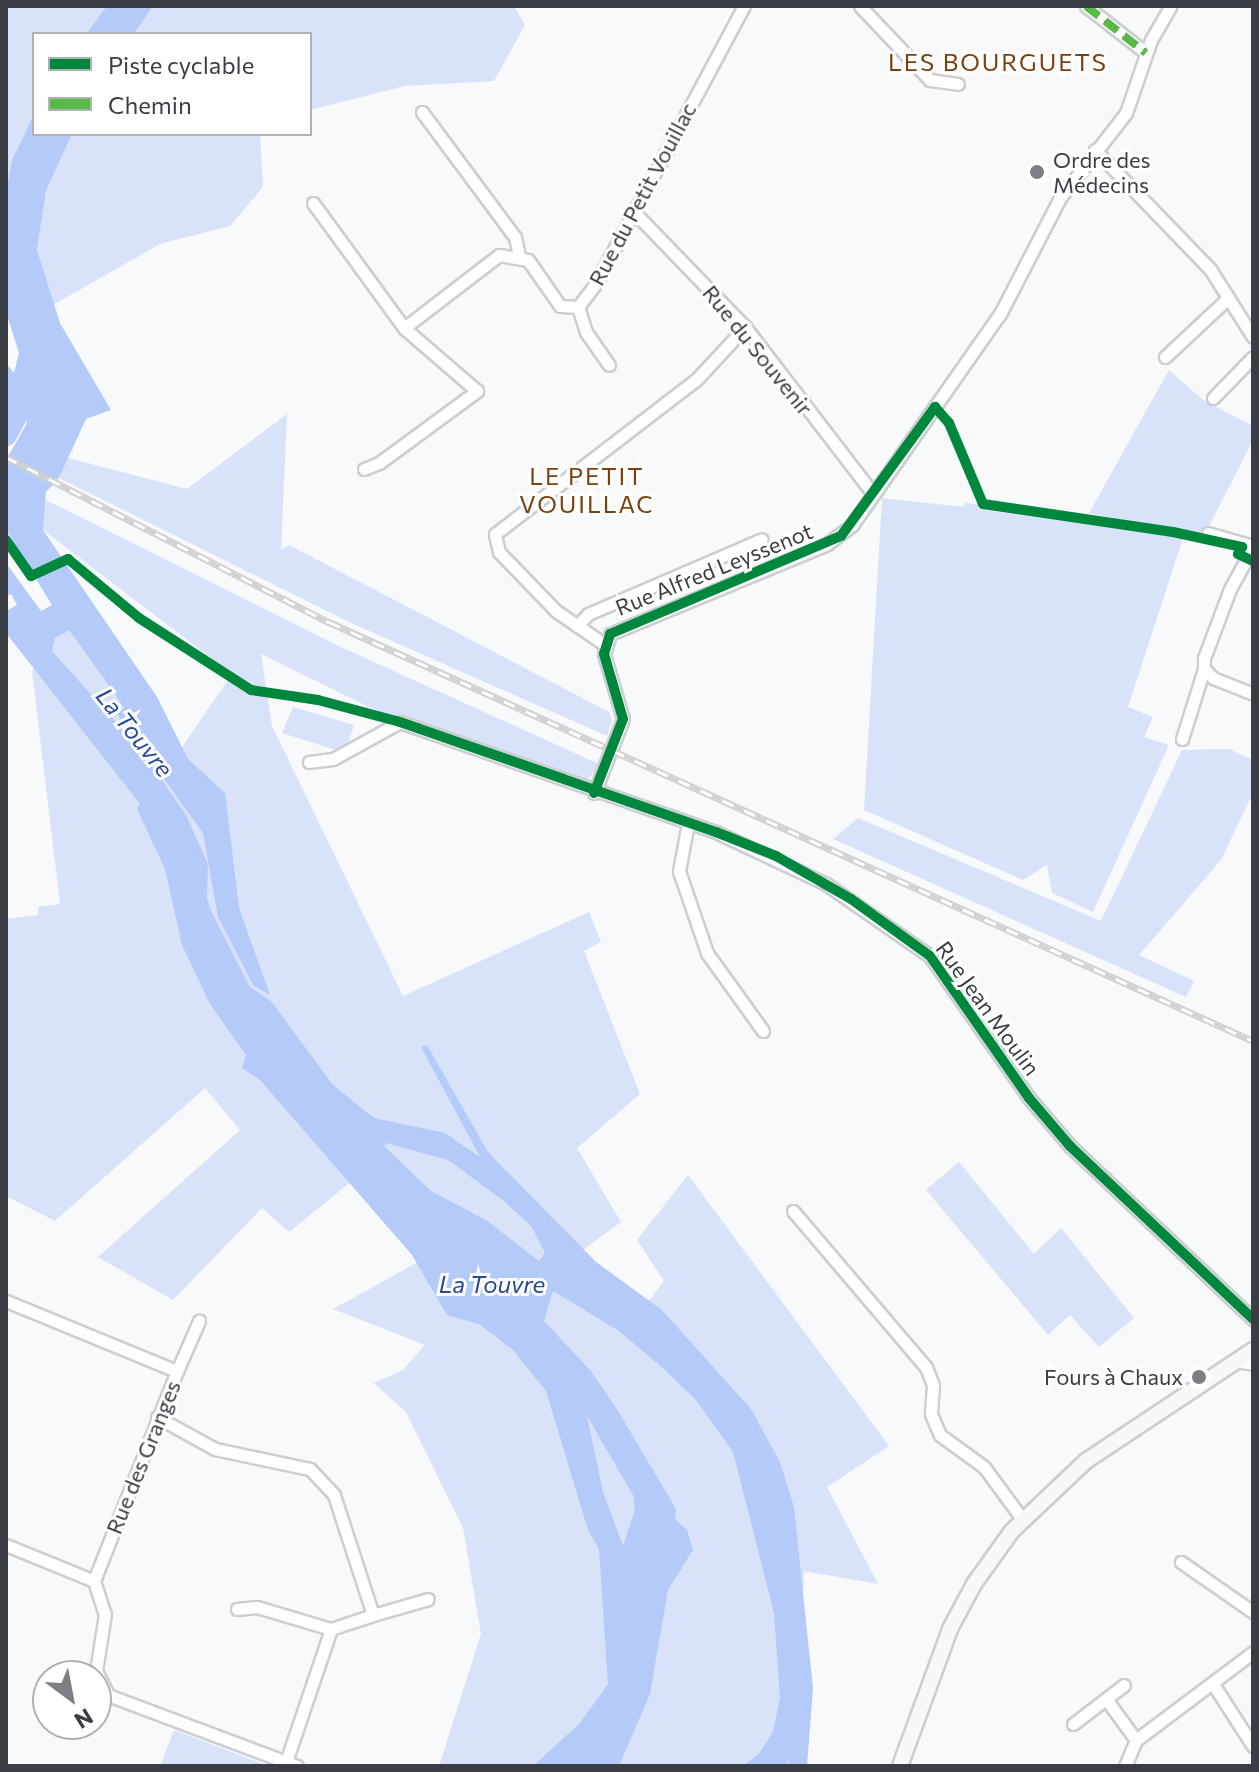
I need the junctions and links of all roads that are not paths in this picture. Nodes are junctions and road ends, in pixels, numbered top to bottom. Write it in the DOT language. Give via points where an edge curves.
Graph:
graph roads {
  1 [pos="744,6"];
  2 [pos="860,6"];
  3 [pos="1086,6"];
  4 [pos="1171,6"];
  5 [pos="1146,53"];
  6 [pos="958,84"];
  7 [pos="422,112"];
  8 [pos="1095,150"];
  9 [pos="313,203"];
  10 [pos="634,212"];
  11 [pos="519,256"];
  12 [pos="1228,298"];
  13 [pos="578,307"];
  14 [pos="745,327"];
  15 [pos="404,328"];
  16 [pos="1253,337"];
  17 [pos="1165,357"];
  18 [pos="1253,357"];
  19 [pos="609,365"];
  20 [pos="1213,398"];
  21 [pos="364,469"];
  22 [pos="873,494"];
  23 [pos="1208,533"];
  24 [pos="762,539"];
  25 [pos="1253,547"];
  26 [pos="577,626"];
  27 [pos="604,644"];
  28 [pos="1204,669"];
  29 [pos="1253,694"];
  30 [pos="1182,739"];
  31 [pos="309,762"];
  32 [pos="594,793"];
  33 [pos="688,823"];
  34 [pos="763,1031"];
  35 [pos="793,1211"];
  36 [pos="6,1301"];
  37 [pos="1253,1319"];
  38 [pos="199,1321"];
  39 [pos="1253,1350"];
  40 [pos="1236,1361"];
  41 [pos="1253,1364"];
  42 [pos="177,1371"];
  43 [pos="157,1417"];
  44 [pos="1023,1520"];
  45 [pos="6,1545"];
  46 [pos="1181,1562"];
  47 [pos="94,1581"];
  48 [pos="428,1599"];
  49 [pos="237,1609"];
  50 [pos="1253,1612"];
  51 [pos="373,1615"];
  52 [pos="331,1629"];
  53 [pos="1253,1652"];
  54 [pos="1213,1684"];
  55 [pos="1124,1685"];
  56 [pos="1106,1699"];
  57 [pos="1073,1724"];
  58 [pos="1136,1740"];
  59 [pos="1253,1746"];
  60 [pos="291,1764"];
  61 [pos="900,1766"];
  62 [pos="1125,1766"];
  1 -- 10 [label="street, Rue du Petit Vouillac"];
  2 -- 6 [label="street" via="930,80"];
  3 -- 5 [label="street"];
  4 -- 5 [label="street, Rue Alfred Leyssenot"];
  5 -- 8 [label="street, Rue Alfred Leyssenot" via="1130,105"];
  7 -- 11 [label="street, Rue du Petit Vouillac" via="515,237"];
  8 -- 12 [label="street" via="1210,269"];
  8 -- 22 [label="street, Rue Alfred Leyssenot" via="1043,227 1000,314"];
  9 -- 15 [label="street"];
  10 -- 13 [label="street, Rue du Petit Vouillac"];
  10 -- 14 [label="street, Rue du Souvenir"];
  11 -- 13 [label="street, Rue du Petit Vouillac" via="528,260 560,306"];
  11 -- 15 [label="street" via="499,255"];
  12 -- 16 [label="street"];
  12 -- 17 [label="street"];
  13 -- 19 [label="street" via="586,332"];
  14 -- 22 [label="street, Rue du Souvenir"];
  14 -- 26 [label="street" via="696,380 495,534 499,552"];
  15 -- 21 [label="street" via="477,391"];
  18 -- 20 [label="street"];
  22 -- 27 [label="street, Rue Alfred Leyssenot" via="841,536 625,625"];
  23 -- 25 [label="street"];
  24 -- 26 [label="street" via="588,614"];
  25 -- 28 [label="street" via="1230,589"];
  26 -- 27 [label="street"];
  27 -- 32 [label="street, Rue Alfred Leyssenot" via="623,719"];
  28 -- 29 [label="street"];
  28 -- 30 [label="street"];
  31 -- 32 [label="street, Rue Jean Moulin" via="333,759 400,722"];
  32 -- 33 [label="street, Rue Jean Moulin"];
  33 -- 34 [label="street" via="679,871 707,953"];
  33 -- 37 [label="street, Rue Jean Moulin" via="798,868 930,956 1029,1098 1070,1146"];
  35 -- 44 [label="street" via="926,1367 933,1385 931,1414 940,1435 984,1467"];
  36 -- 42 [label="street, Rue des Granges"];
  38 -- 42 [label="street"];
  39 -- 40 [label="street"];
  40 -- 41 [label="street"];
  40 -- 44 [label="street" via="1086,1461"];
  42 -- 43 [label="street, Rue des Granges"];
  43 -- 47 [label="street, Rue des Granges"];
  43 -- 51 [label="street" via="215,1449 296,1464 324,1481 334,1495"];
  44 -- 61 [label="street" via="961,1605"];
  45 -- 47 [label="street"];
  46 -- 50 [label="street"];
  47 -- 60 [label="street" via="105,1614 96,1671 108,1695"];
  48 -- 51 [label="street"];
  49 -- 52 [label="street" via="257,1607"];
  51 -- 52 [label="street"];
  52 -- 60 [label="street"];
  53 -- 54 [label="street"];
  54 -- 58 [label="street"];
  54 -- 59 [label="street"];
  55 -- 56 [label="street"];
  56 -- 57 [label="street"];
  56 -- 58 [label="street"];
  58 -- 62 [label="street"];
}
